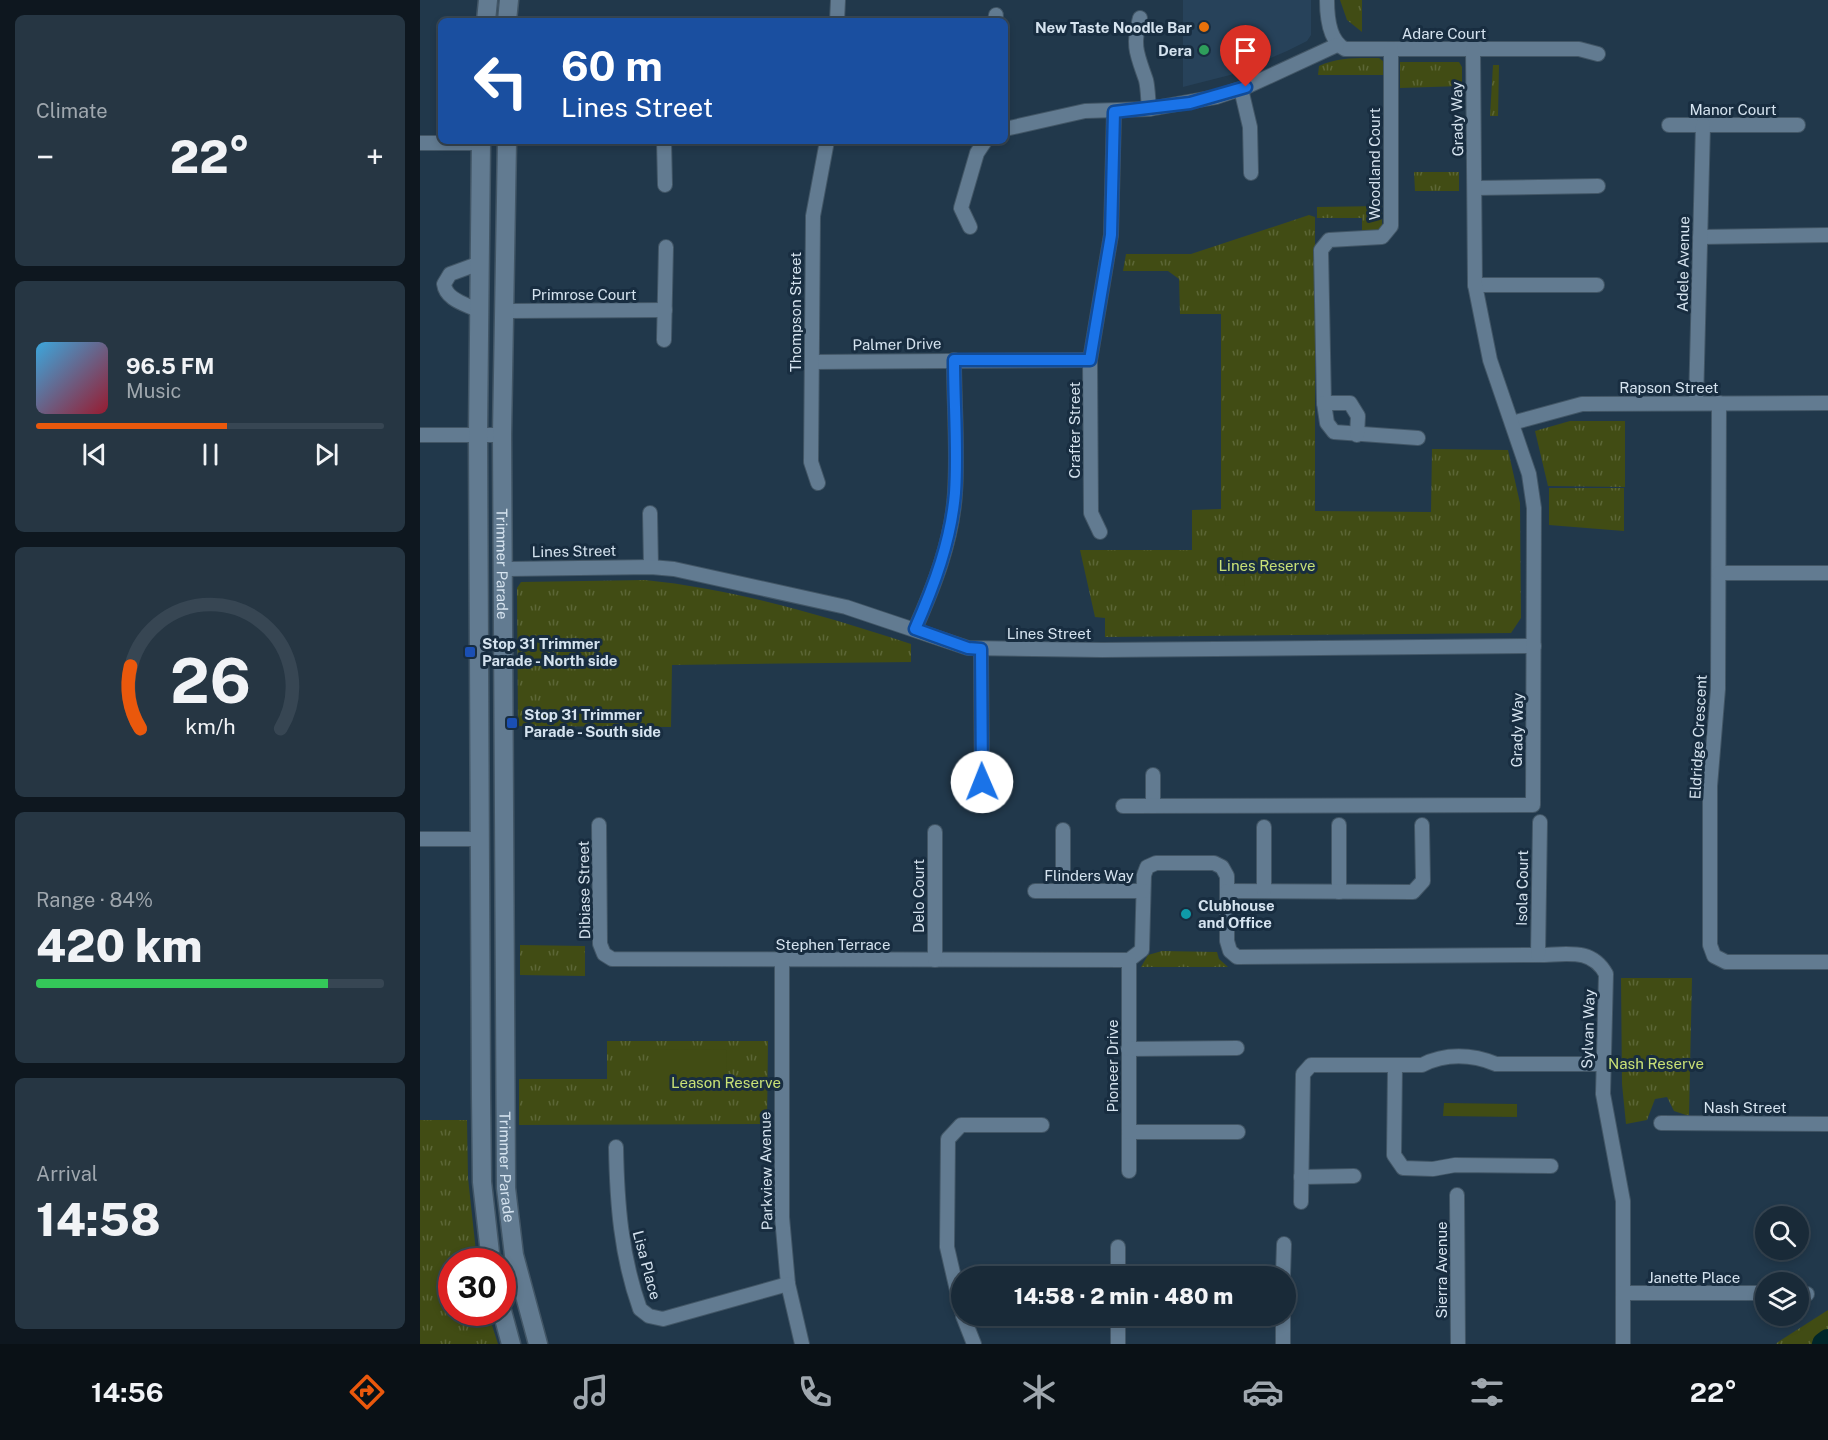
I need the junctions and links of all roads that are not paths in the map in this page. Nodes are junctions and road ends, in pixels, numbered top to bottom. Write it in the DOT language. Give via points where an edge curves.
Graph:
graph roads {
  1 [pos="508,0"];
  2 [pos="838,0"];
  3 [pos="1327,0"];
  4 [pos="507,18"];
  5 [pos="837,18"];
  6 [pos="1140,18"];
  7 [pos="1337,45"];
  8 [pos="1391,50"];
  9 [pos="1473,50"];
  10 [pos="1598,54"];
  11 [pos="1241,89"];
  12 [pos="1149,109"];
  13 [pos="1114,112"];
  14 [pos="1669,125"];
  15 [pos="1703,125"];
  16 [pos="1798,125"];
  17 [pos="1008,128"];
  18 [pos="420,143"];
  19 [pos="438,143"];
  20 [pos="481,144"];
  21 [pos="508,144"];
  22 [pos="664,144"];
  23 [pos="826,144"];
  24 [pos="983,144"];
  25 [pos="1251,173"];
  26 [pos="665,185"];
  27 [pos="1598,186"];
  28 [pos="1475,188"];
  29 [pos="970,227"];
  30 [pos="1828,235"];
  31 [pos="1700,237"];
  32 [pos="666,247"];
  33 [pos="480,263"];
  34 [pos="1475,285"];
  35 [pos="1597,285"];
  36 [pos="665,310"];
  37 [pos="479,311"];
  38 [pos="505,311"];
  39 [pos="664,340"];
  40 [pos="954,360"];
  41 [pos="1090,360"];
  42 [pos="812,362"];
  43 [pos="1324,403"];
  44 [pos="1696,403"];
  45 [pos="1719,403"];
  46 [pos="1828,403"];
  47 [pos="1512,423"];
  48 [pos="420,435"];
  49 [pos="478,435"];
  50 [pos="502,435"];
  51 [pos="1357,435"];
  52 [pos="1418,438"];
  53 [pos="818,483"];
  54 [pos="650,513"];
  55 [pos="1100,532"];
  56 [pos="651,567"];
  57 [pos="503,569"];
  58 [pos="1719,573"];
  59 [pos="1828,573"];
  60 [pos="915,629"];
  61 [pos="1534,646"];
  62 [pos="981,649"];
  63 [pos="1153,775"];
  64 [pos="982,782"];
  65 [pos="1124,806"];
  66 [pos="1153,806"];
  67 [pos="1540,822"];
  68 [pos="599,825"];
  69 [pos="1339,825"];
  70 [pos="1422,825"];
  71 [pos="1264,827"];
  72 [pos="1063,830"];
  73 [pos="935,831"];
  74 [pos="420,839"];
  75 [pos="478,839"];
  76 [pos="1035,891"];
  77 [pos="1063,891"];
  78 [pos="1143,891"];
  79 [pos="1227,891"];
  80 [pos="1264,891"];
  81 [pos="1339,892"];
  82 [pos="604,954"];
  83 [pos="1538,955"];
  84 [pos="782,960"];
  85 [pos="934,960"];
  86 [pos="1129,960"];
  87 [pos="1828,962"];
  88 [pos="1128,1048"];
  89 [pos="1237,1048"];
  90 [pos="1603,1064"];
  91 [pos="1395,1067"];
  92 [pos="504,1094"];
  93 [pos="481,1095"];
  94 [pos="1661,1123"];
  95 [pos="1828,1124"];
  96 [pos="1042,1125"];
  97 [pos="1129,1132"];
  98 [pos="1238,1132"];
  99 [pos="616,1147"];
  100 [pos="1551,1166"];
  101 [pos="1129,1171"];
  102 [pos="1354,1176"];
  103 [pos="1301,1177"];
  104 [pos="1457,1195"];
  105 [pos="1301,1202"];
  106 [pos="1284,1244"];
  107 [pos="1118,1247"];
  108 [pos="489,1248"];
  109 [pos="951,1266"];
  110 [pos="1118,1266"];
  111 [pos="1284,1266"];
  112 [pos="788,1284"];
  113 [pos="1623,1293"];
  114 [pos="1755,1293"];
  115 [pos="506,1326"];
  116 [pos="967,1326"];
  117 [pos="1118,1326"];
  118 [pos="1283,1326"];
  119 [pos="511,1344"];
  120 [pos="538,1344"];
  121 [pos="802,1344"];
  122 [pos="974,1344"];
  123 [pos="1118,1344"];
  124 [pos="1283,1344"];
  125 [pos="1458,1344"];
  126 [pos="1623,1344"];
  1 -- 4 [label="main road"];
  2 -- 5 [label="street"];
  3 -- 7 [label="street" via="1329,23"];
  6 -- 12 [label="street" via="1135,46 1146,81"];
  7 -- 8 [label="street, Adare Court" via="1345,49"];
  7 -- 11 [label="street"];
  8 -- 9 [label="street, Adare Court"];
  8 -- 43 [label="street, Woodland Court" via="1391,226 1382,237 1329,240 1321,250"];
  9 -- 10 [label="street, Adare Court" via="1579,49"];
  9 -- 28 [label="street, Grady Way"];
  11 -- 12 [label="street"];
  11 -- 25 [label="street" via="1250,127"];
  12 -- 13 [label="street"];
  13 -- 17 [label="street" via="1085,111"];
  13 -- 41 [label="street, Crafter Street" via="1111,235"];
  14 -- 15 [label="street, Manor Court"];
  15 -- 16 [label="street, Manor Court"];
  15 -- 31 [label="street, Adele Avenue"];
  18 -- 19 [label="street"];
  20 -- 33 [label="main road, Trimmer Parade"];
  21 -- 38 [label="main road, Trimmer Parade"];
  22 -- 26 [label="street"];
  23 -- 42 [label="street, Thompson Street" via="813,214"];
  24 -- 29 [label="street" via="961,208"];
  27 -- 28 [label="street"];
  28 -- 34 [label="street, Grady Way"];
  30 -- 31 [label="street"];
  31 -- 44 [label="street, Adele Avenue"];
  32 -- 36 [label="street"];
  33 -- 37 [label="main road, Trimmer Parade"];
  33 -- 37 [label="street" via="450,274 444,284 450,298"];
  34 -- 35 [label="street"];
  34 -- 47 [label="street, Grady Way" via="1490,360"];
  36 -- 38 [label="street, Primrose Court"];
  36 -- 39 [label="street"];
  37 -- 49 [label="main road, Trimmer Parade"];
  38 -- 50 [label="main road, Trimmer Parade"];
  40 -- 41 [label="street, Palmer Drive"];
  40 -- 42 [label="street, Palmer Drive"];
  40 -- 60 [label="street" via="955,493 950,530 941,566"];
  41 -- 55 [label="street, Crafter Street" via="1091,513"];
  42 -- 53 [label="street, Thompson Street" via="811,462"];
  43 -- 51 [label="street, Woodland Court" via="1330,428 1340,434"];
  43 -- 51 [label="street" via="1350,403 1358,416"];
  44 -- 45 [label="street, Rapson Street"];
  44 -- 47 [label="street, Rapson Street" via="1582,404"];
  45 -- 46 [label="street, Rapson Street"];
  45 -- 58 [label="street, Eldridge Crescent"];
  47 -- 61 [label="street, Grady Way" via="1529,474 1534,508"];
  48 -- 49 [label="street"];
  49 -- 50 [label="street"];
  49 -- 75 [label="main road, Trimmer Parade"];
  50 -- 57 [label="main road, Trimmer Parade"];
  51 -- 52 [label="street, Woodland Court"];
  54 -- 56 [label="street"];
  56 -- 57 [label="street, Lines Street"];
  56 -- 60 [label="street, Lines Street" via="846,607"];
  57 -- 92 [label="main road, Trimmer Parade"];
  58 -- 59 [label="street"];
  58 -- 87 [label="street, Eldridge Crescent" via="1718,689 1710,786 1710,945 1714,956 1726,962"];
  60 -- 62 [label="street, Lines Street"];
  61 -- 62 [label="street, Lines Street"];
  61 -- 66 [label="street, Grady Way" via="1533,805"];
  62 -- 64 [label="street"];
  63 -- 66 [label="street"];
  65 -- 66 [label="street, Grady Way"];
  67 -- 83 [label="street, Isola Court"];
  68 -- 82 [label="street, Dibiase Street" via="600,944"];
  69 -- 81 [label="street"];
  70 -- 81 [label="street" via="1423,881 1419,888 1413,892"];
  71 -- 80 [label="street"];
  72 -- 77 [label="street"];
  73 -- 85 [label="street, Delo Court"];
  74 -- 75 [label="street"];
  75 -- 93 [label="main road, Trimmer Parade"];
  76 -- 77 [label="street, Flinders Way"];
  77 -- 78 [label="street, Flinders Way"];
  78 -- 79 [label="street, Sylvan Way" via="1147,867 1156,863 1214,863 1227,876"];
  78 -- 86 [label="street" via="1142,950"];
  79 -- 80 [label="street"];
  79 -- 83 [label="street, Sylvan Way" via="1227,941 1237,957"];
  80 -- 81 [label="street"];
  82 -- 84 [label="street, Stephen Terrace" via="612,959"];
  83 -- 90 [label="street, Sylvan Way" via="1588,956 1601,965 1606,974"];
  84 -- 85 [label="street, Stephen Terrace"];
  84 -- 112 [label="street, Parkview Avenue" via="782,1217"];
  85 -- 86 [label="street, Stephen Terrace"];
  86 -- 88 [label="street, Pioneer Drive"];
  88 -- 89 [label="street"];
  88 -- 97 [label="street, Pioneer Drive"];
  90 -- 91 [label="street" via="1496,1064 1480,1057 1438,1057 1422,1065"];
  90 -- 113 [label="street, Sylvan Way" via="1603,1094 1623,1201"];
  91 -- 100 [label="street" via="1394,1155 1403,1168"];
  91 -- 103 [label="street" via="1311,1065 1306,1069"];
  92 -- 93 [label="main road, Trimmer Parade"];
  92 -- 120 [label="main road, Trimmer Parade" via="506,1188 514,1255"];
  93 -- 108 [label="main road, Trimmer Parade" via="482,1182"];
  94 -- 95 [label="street, Nash Street"];
  96 -- 109 [label="street" via="961,1125 948,1139 947,1247"];
  97 -- 98 [label="street"];
  97 -- 101 [label="street, Pioneer Drive"];
  99 -- 112 [label="street, Lisa Place" via="622,1244 640,1309 648,1316 663,1319"];
  102 -- 103 [label="street"];
  103 -- 105 [label="street"];
  104 -- 125 [label="street, Sierra Avenue"];
  106 -- 111 [label="street"];
  107 -- 110 [label="street"];
  112 -- 121 [label="street, Parkview Avenue"];
  113 -- 114 [label="street, Janette Place"];
  113 -- 126 [label="street, Sylvan Way"];
  115 -- 119 [label="main road"];
  116 -- 122 [label="street"];
  117 -- 123 [label="street"];
  118 -- 124 [label="street"];
}
